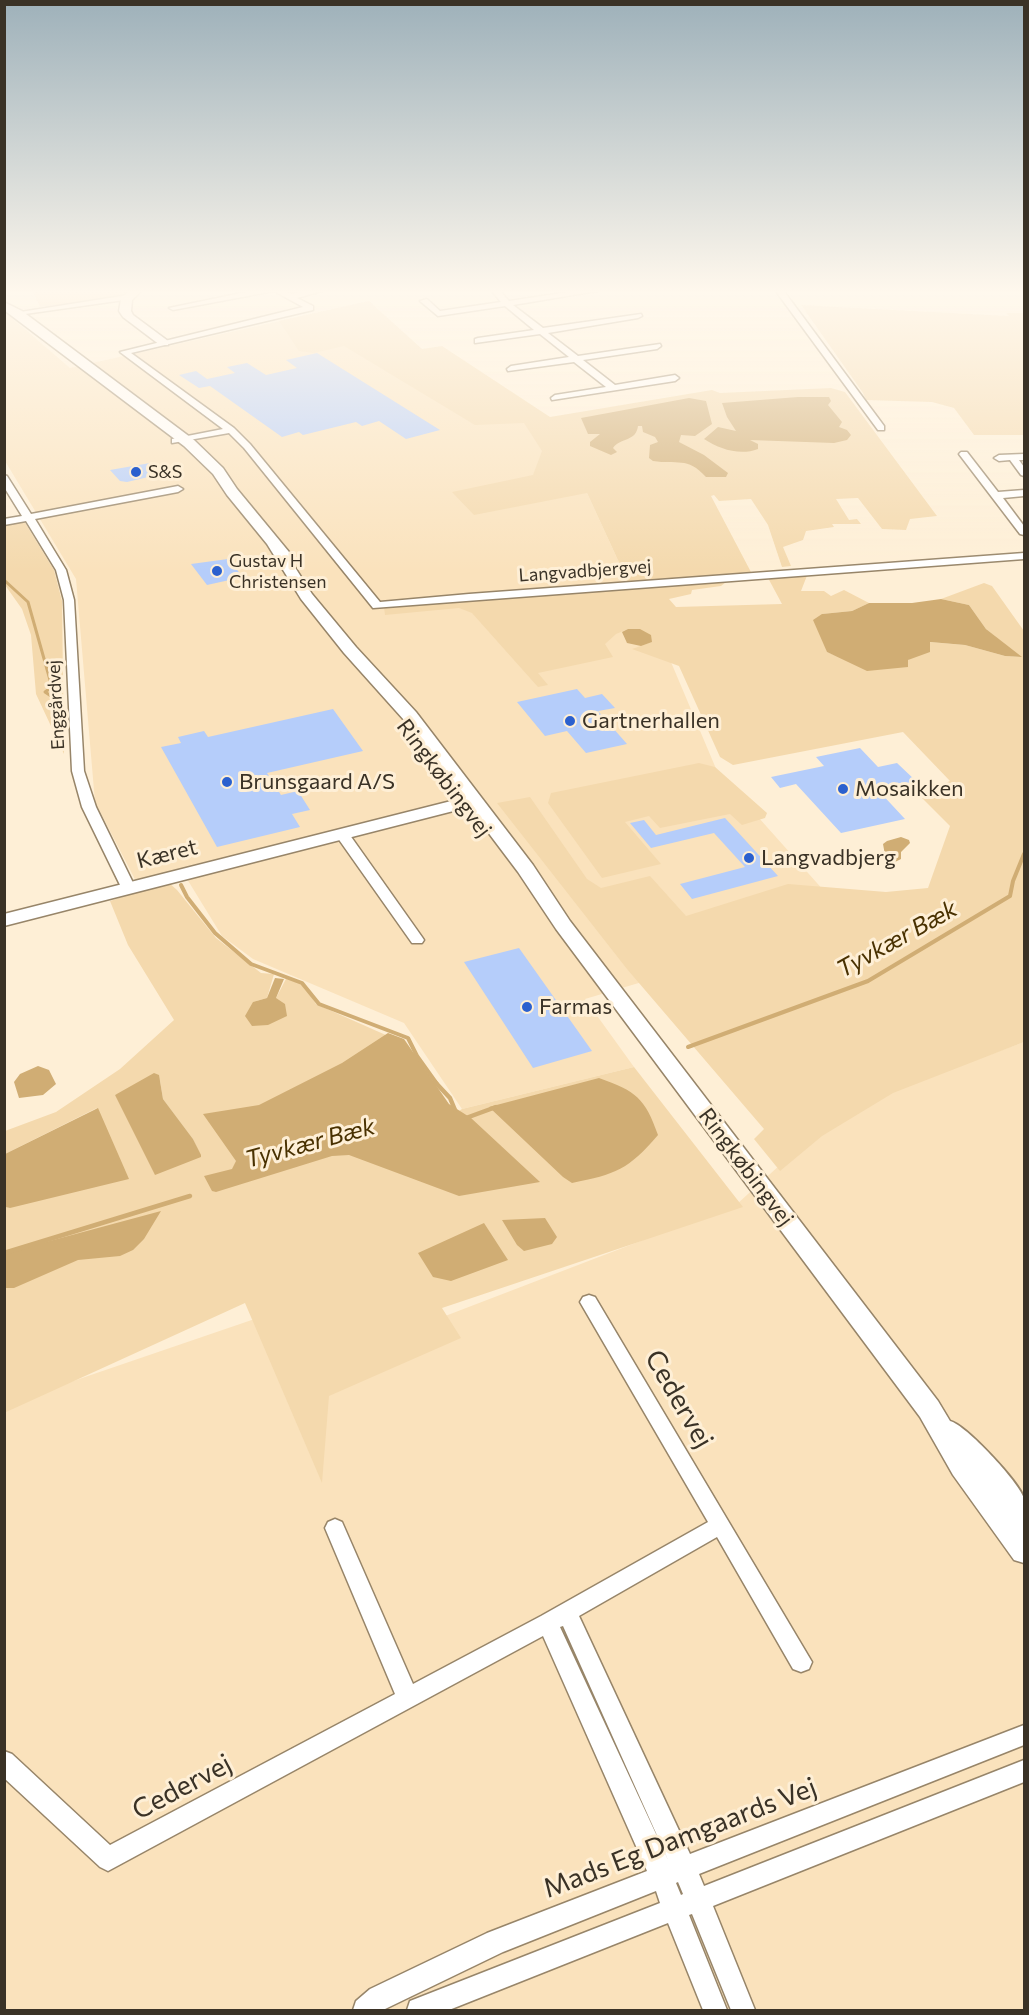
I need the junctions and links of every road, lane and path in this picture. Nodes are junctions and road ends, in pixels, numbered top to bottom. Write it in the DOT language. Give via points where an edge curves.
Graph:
graph roads {
  1 [pos="110,384"];
  2 [pos="168,384"];
  3 [pos="608,384"];
  4 [pos="638,384"];
  5 [pos="849,384"];
  6 [pos="613,388"];
  7 [pos="555,398"];
  8 [pos="881,428"];
  9 [pos="231,430"];
  10 [pos="185,442"];
  11 [pos="999,458"];
  12 [pos="1013,458"];
  13 [pos="1024,458"];
  14 [pos="981,459"];
  15 [pos="1024,473"];
  16 [pos="4,478"];
  17 [pos="178,489"];
  18 [pos="232,492"];
  19 [pos="1024,493"];
  20 [pos="997,495"];
  21 [pos="1012,515"];
  22 [pos="1024,515"];
  23 [pos="29,518"];
  24 [pos="4,522"];
  25 [pos="1024,532"];
  26 [pos="1024,556"];
  27 [pos="378,682"];
  28 [pos="463,803"];
  29 [pos="342,834"];
  30 [pos="129,889"];
  31 [pos="4,920"];
  32 [pos="562,925"];
  33 [pos="417,940"];
  34 [pos="589,1302"];
  35 [pos="929,1409"];
  36 [pos="1024,1519"];
  37 [pos="720,1525"];
  38 [pos="335,1527"];
  39 [pos="1024,1551"];
  40 [pos="557,1617"];
  41 [pos="801,1662"];
  42 [pos="408,1698"];
  43 [pos="1024,1735"];
  44 [pos="4,1762"];
  45 [pos="1024,1771"];
  46 [pos="684,1869"];
  47 [pos="662,1877"];
  48 [pos="699,1900"];
  49 [pos="675,1910"];
  50 [pos="365,2010"];
  51 [pos="419,2010"];
  52 [pos="715,2010"];
  53 [pos="743,2010"];
  1 -- 10 [label="street"];
  2 -- 9 [label="street, Langvadbjergvej"];
  3 -- 6 [label="street"];
  4 -- 6 [label="street"];
  5 -- 8 [label="street"];
  6 -- 7 [label="street"];
  9 -- 10 [label="street"];
  9 -- 26 [label="street, Langvadbjergvej" via="377,606"];
  10 -- 18 [label="street, Ringkøbingvej"];
  10 -- 18 [label="street, Ringkøbingvej" via="214,467"];
  11 -- 12 [label="street"];
  12 -- 13 [label="street"];
  12 -- 15 [label="street"];
  14 -- 20 [label="street" via="966,457 989,490"];
  16 -- 23 [label="street, Enggårdvej"];
  17 -- 23 [label="street"];
  18 -- 27 [label="street, Ringkøbingvej" via="274,545 306,596"];
  19 -- 20 [label="street"];
  20 -- 21 [label="street"];
  21 -- 22 [label="street"];
  21 -- 25 [label="street"];
  23 -- 24 [label="street"];
  23 -- 30 [label="street, Enggårdvej" via="61,570 69,600 78,771 89,807"];
  27 -- 28 [label="street, Ringkøbingvej" via="395,712"];
  27 -- 32 [label="street, Ringkøbingvej" via="410,716 544,894"];
  28 -- 29 [label="street, Kæret"];
  28 -- 32 [label="street, Ringkøbingvej" via="528,889"];
  29 -- 30 [label="street, Kæret"];
  29 -- 33 [label="street"];
  30 -- 31 [label="street, Kæret"];
  32 -- 35 [label="street, Ringkøbingvej"];
  34 -- 37 [label="street, Cedervej"];
  35 -- 36 [label="street, Ringkøbingvej" via="980,1461"];
  35 -- 39 [label="street, Ringkøbingvej" via="963,1467"];
  37 -- 40 [label="street, Cedervej"];
  37 -- 41 [label="street, Cedervej"];
  38 -- 42 [label="street"];
  40 -- 42 [label="street, Cedervej"];
  40 -- 46 [label="street"];
  40 -- 47 [label="street"];
  42 -- 44 [label="street, Cedervej" via="108,1859"];
  43 -- 46 [label="street, Mads Eg Damgaards Vej"];
  45 -- 48 [label="street"];
  46 -- 47 [label="street, Mads Eg Damgaards Vej"];
  46 -- 48 [label="street"];
  47 -- 49 [label="street"];
  47 -- 50 [label="street, Mads Eg Damgaards Vej" via="496,1942 379,1998"];
  48 -- 49 [label="street"];
  48 -- 53 [label="street"];
  49 -- 51 [label="street"];
  49 -- 52 [label="street"];
}
